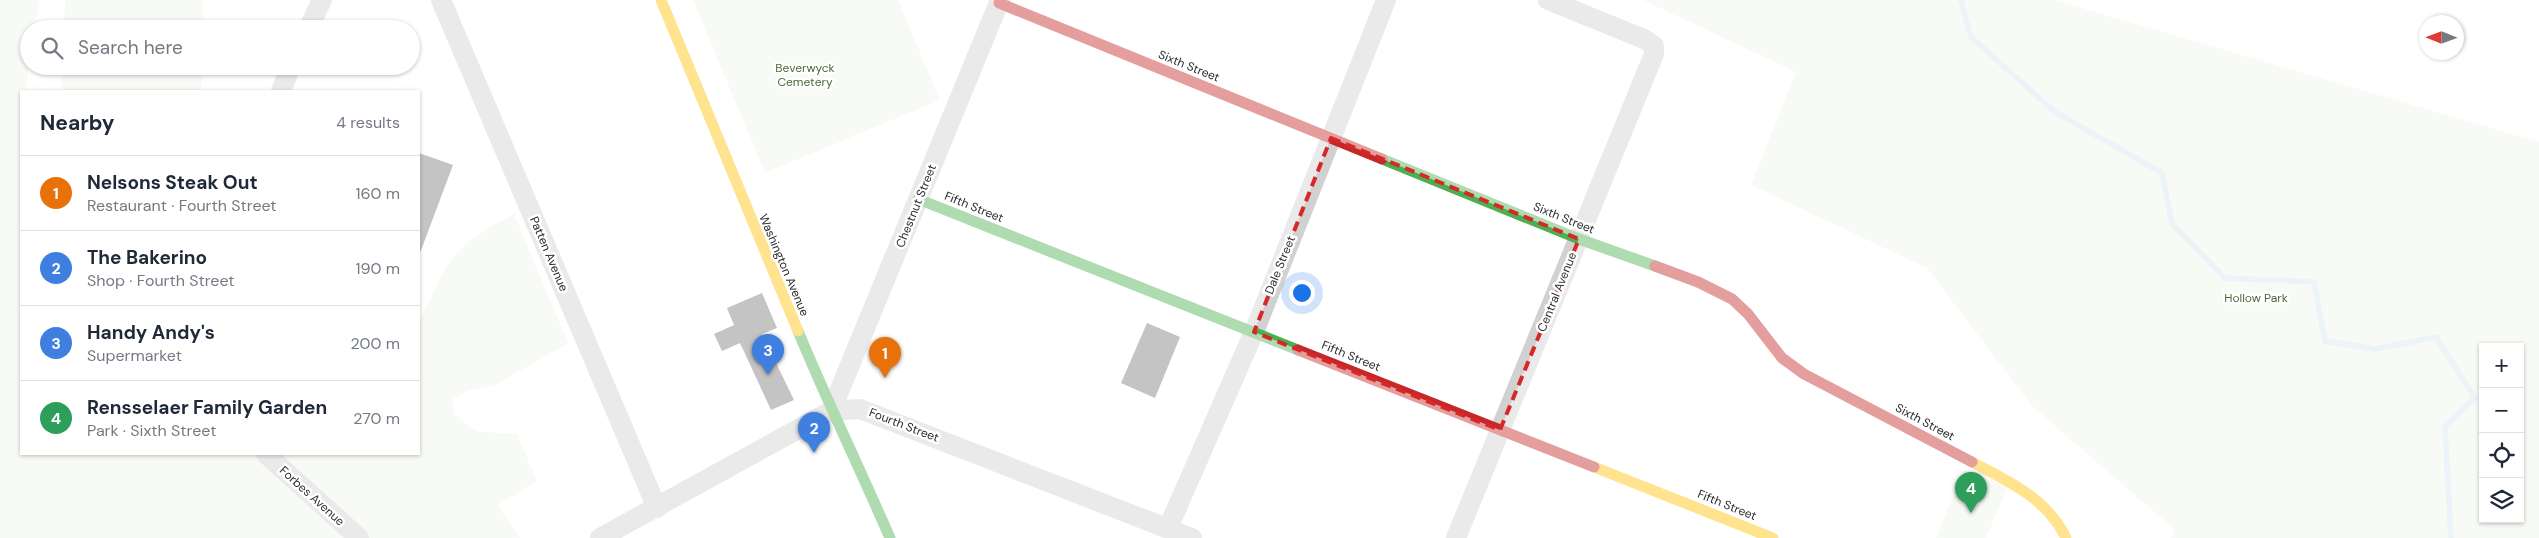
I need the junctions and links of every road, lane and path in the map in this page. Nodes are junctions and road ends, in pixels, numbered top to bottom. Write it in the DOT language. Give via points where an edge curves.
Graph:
graph roads {
  1 [pos="322,0"];
  2 [pos="441,0"];
  3 [pos="661,0"];
  4 [pos="1386,0"];
  5 [pos="1548,0"];
  6 [pos="1000,2"];
  7 [pos="312,20"];
  8 [pos="287,75"];
  9 [pos="281,90"];
  10 [pos="1331,138"];
  11 [pos="918,199"];
  12 [pos="1579,239"];
  13 [pos="1254,332"];
  14 [pos="830,411"];
  15 [pos="1500,430"];
  16 [pos="267,455"];
  17 [pos="657,508"];
  18 [pos="1168,528"];
  19 [pos="360,538"];
  20 [pos="600,538"];
  21 [pos="890,538"];
  22 [pos="1192,538"];
  23 [pos="1456,538"];
  24 [pos="1773,538"];
  25 [pos="2066,538"];
  1 -- 7 [label="street"];
  2 -- 17 [label="street, Patten Avenue"];
  3 -- 14 [label="street, Washington Avenue"];
  4 -- 10 [label="street, Dale Street"];
  5 -- 12 [label="street, Central Avenue" via="1654,46 1654,54"];
  6 -- 10 [label="street, Sixth Street"];
  6 -- 11 [label="street, Chestnut Street"];
  8 -- 9 [label="street"];
  10 -- 12 [label="street, Sixth Street"];
  10 -- 13 [label="street, Dale Street"];
  11 -- 13 [label="street, Fifth Street"];
  11 -- 14 [label="street, Chestnut Street"];
  12 -- 15 [label="street, Central Avenue"];
  12 -- 25 [label="street, Sixth Street" via="1698,282 1732,299 1748,314 1782,358 1804,374 2023,489 2056,518"];
  13 -- 15 [label="street, Fifth Street"];
  13 -- 18 [label="street, Dale Street"];
  14 -- 17 [label="street, Fourth Street"];
  14 -- 18 [label="street, Fourth Street" via="860,409 872,412"];
  14 -- 21 [label="street, Washington Avenue"];
  15 -- 23 [label="street, Central Avenue"];
  15 -- 24 [label="street, Fifth Street"];
  16 -- 19 [label="street, Forbes Avenue"];
  17 -- 20 [label="street, Fourth Street"];
  18 -- 22 [label="street, Fourth Street"];
}
